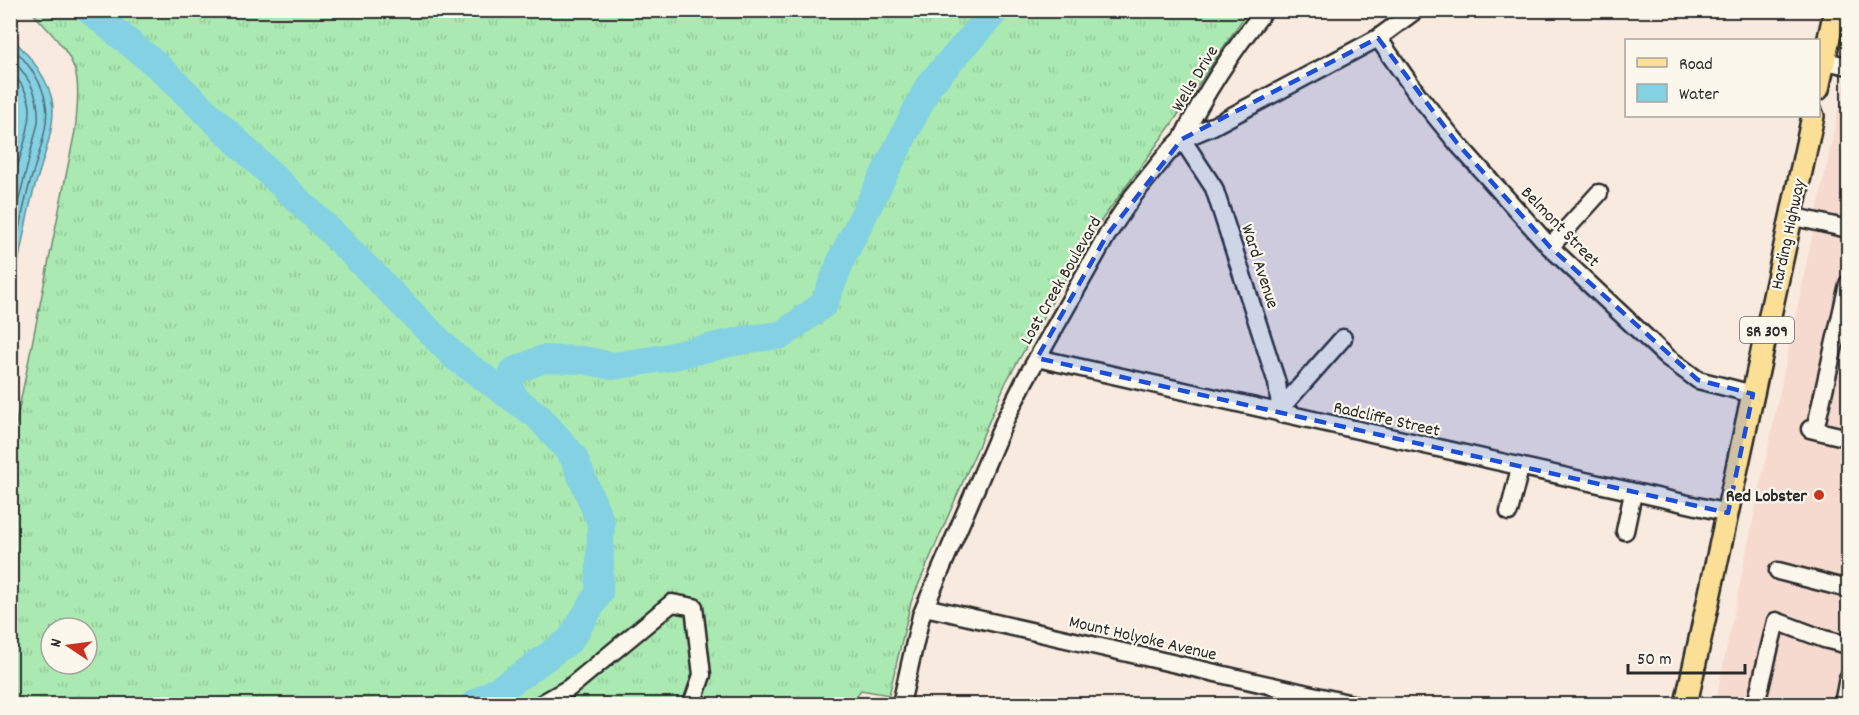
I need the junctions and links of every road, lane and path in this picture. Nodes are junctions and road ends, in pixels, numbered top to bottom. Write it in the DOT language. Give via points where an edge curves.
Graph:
graph roads {
  1 [pos="1265,10"];
  2 [pos="1416,10"];
  3 [pos="1835,10"];
  4 [pos="1377,38"];
  5 [pos="1825,61"];
  6 [pos="1848,66"];
  7 [pos="1820,81"];
  8 [pos="1813,117"];
  9 [pos="1182,139"];
  10 [pos="1599,193"];
  11 [pos="1791,216"];
  12 [pos="1848,229"];
  13 [pos="1551,247"];
  14 [pos="1848,284"];
  15 [pos="1343,338"];
  16 [pos="1037,358"];
  17 [pos="1753,394"];
  18 [pos="1281,411"];
  19 [pos="1848,438"];
  20 [pos="1520,468"];
  21 [pos="1633,493"];
  22 [pos="1509,512"];
  23 [pos="1728,513"];
  24 [pos="1625,531"];
  25 [pos="1778,572"];
  26 [pos="1848,589"];
  27 [pos="925,607"];
  28 [pos="1848,645"];
  29 [pos="1848,678"];
  30 [pos="542,705"];
  31 [pos="692,705"];
  32 [pos="901,705"];
  33 [pos="1352,705"];
  34 [pos="1686,705"];
  35 [pos="1756,705"];
  36 [pos="1843,705"];
  1 -- 9 [label="street, Wells Drive" via="1230,54"];
  2 -- 4 [label="street, Lost Creek Boulevard"];
  3 -- 5 [label="main road"];
  4 -- 9 [label="street, Lost Creek Boulevard"];
  4 -- 13 [label="street, Belmont Street" via="1457,143"];
  5 -- 6 [label="street"];
  5 -- 7 [label="main road"];
  8 -- 11 [label="main road, Harding Highway / SR 309"];
  9 -- 16 [label="street, Lost Creek Boulevard" via="1126,206"];
  9 -- 18 [label="street, Ward Avenue" via="1214,188 1277,383"];
  10 -- 13 [label="street"];
  11 -- 12 [label="street"];
  11 -- 17 [label="main road, Harding Highway / SR 309"];
  13 -- 17 [label="street, Belmont Street" via="1667,357 1698,380"];
  14 -- 19 [label="street" via="1813,430"];
  15 -- 18 [label="street"];
  16 -- 18 [label="street, Radcliffe Street"];
  16 -- 27 [label="street, Lost Creek Boulevard" via="996,439"];
  17 -- 23 [label="main road, Harding Highway / SR 309"];
  18 -- 20 [label="street, Radcliffe Street"];
  20 -- 21 [label="street, Radcliffe Street"];
  20 -- 22 [label="street"];
  21 -- 23 [label="street, Radcliffe Street"];
  21 -- 24 [label="street"];
  23 -- 34 [label="main road, Harding Highway / SR 309"];
  25 -- 26 [label="street"];
  27 -- 32 [label="street, Lost Creek Boulevard"];
  27 -- 33 [label="street, Mount Holyoke Avenue"];
  28 -- 35 [label="street" via="1776,621"];
  29 -- 36 [label="street"];
  30 -- 31 [label="street" via="569,688 672,603 694,607 702,675"];
}
